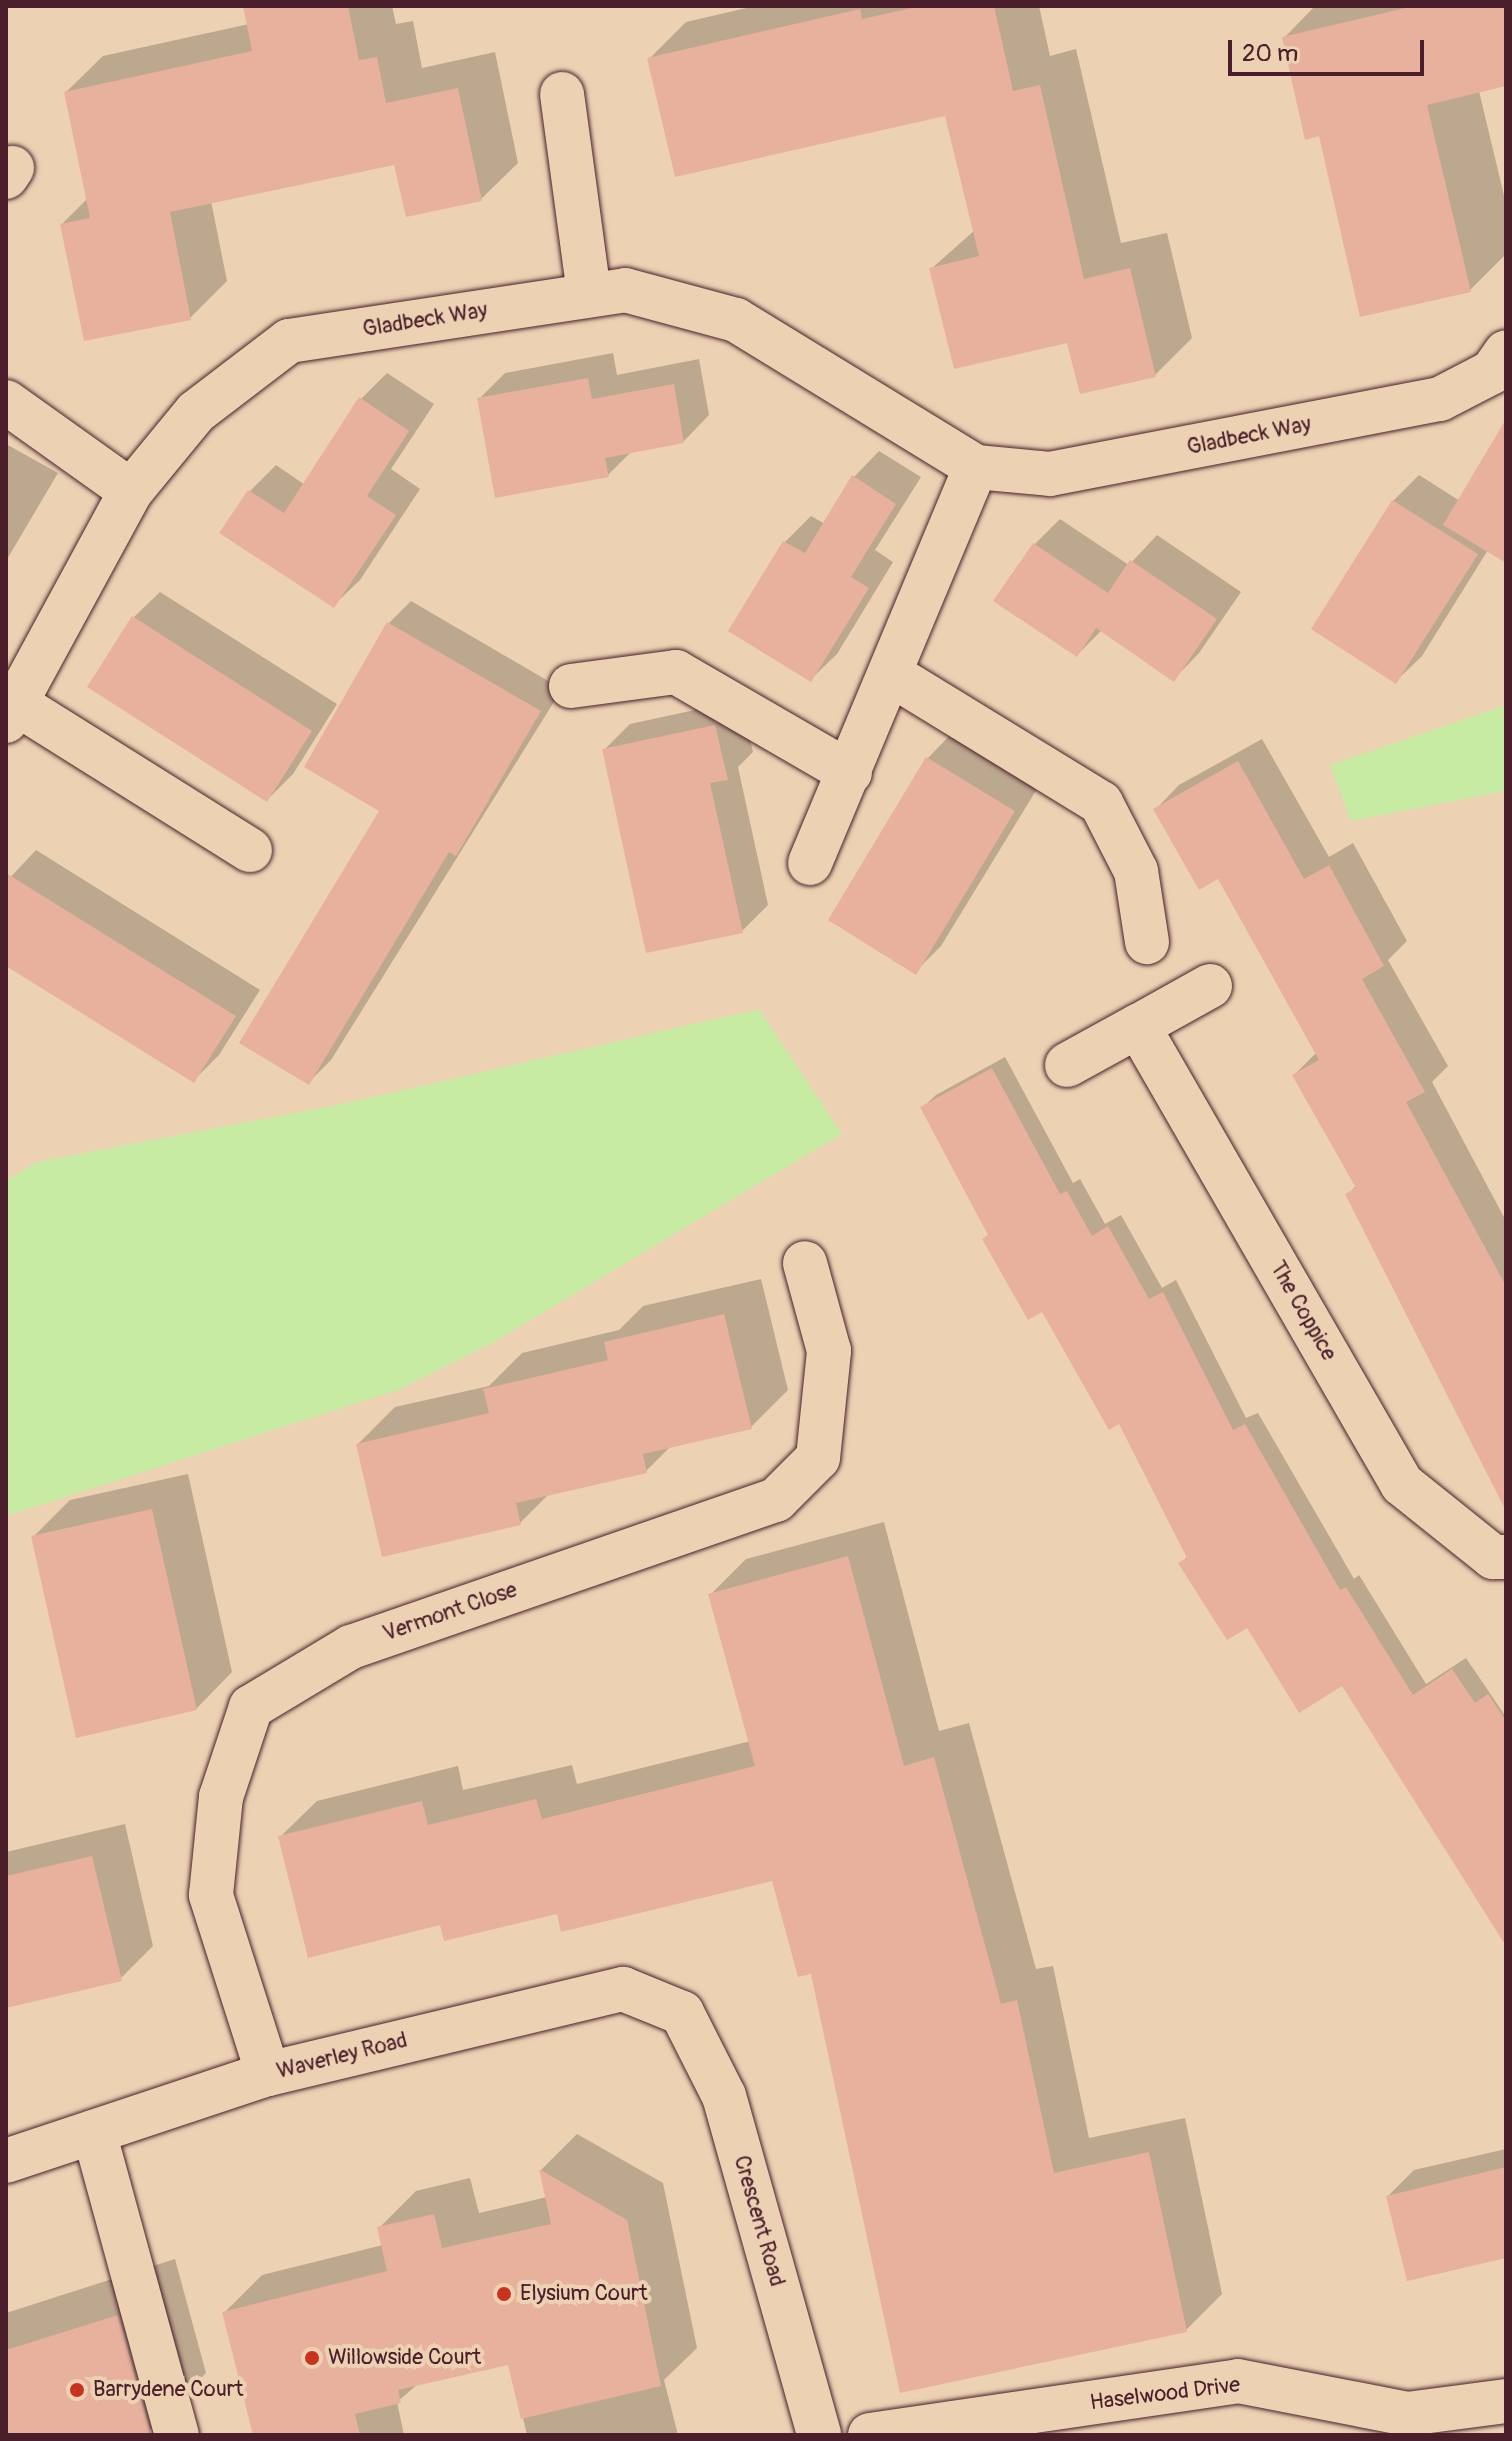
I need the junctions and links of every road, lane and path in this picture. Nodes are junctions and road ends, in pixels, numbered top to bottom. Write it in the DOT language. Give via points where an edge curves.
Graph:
graph roads {
  1 [pos="562,94"];
  2 [pos="589,295"];
  3 [pos="1506,352"];
  4 [pos="6,402"];
  5 [pos="976,467"];
  6 [pos="131,491"];
  7 [pos="892,675"];
  8 [pos="571,686"];
  9 [pos="11,713"];
  10 [pos="850,773"];
  11 [pos="250,850"];
  12 [pos="810,863"];
  13 [pos="1147,942"];
  14 [pos="1210,986"];
  15 [pos="1138,1026"];
  16 [pos="1067,1065"];
  17 [pos="805,1263"];
  18 [pos="1506,1557"];
  19 [pos="682,2013"];
  20 [pos="268,2074"];
  21 [pos="94,2132"];
  22 [pos="6,2161"];
  23 [pos="1506,2401"];
  24 [pos="177,2435"];
  25 [pos="819,2435"];
  26 [pos="870,2435"];
  1 -- 2 [label="street"];
  2 -- 5 [label="street, Gladbeck Way" via="625,290 736,320"];
  2 -- 6 [label="street, Gladbeck Way" via="289,341 196,412"];
  3 -- 5 [label="street, Gladbeck Way" via="1492,372 1440,399 1050,474"];
  4 -- 6 [label="street"];
  5 -- 7 [label="street"];
  6 -- 9 [label="street, Gladbeck Way"];
  7 -- 10 [label="street"];
  7 -- 13 [label="street" via="1101,803 1136,871"];
  8 -- 10 [label="street" via="676,672"];
  9 -- 11 [label="street, Gladbeck Way"];
  10 -- 12 [label="street"];
  14 -- 15 [label="street"];
  15 -- 16 [label="street"];
  15 -- 18 [label="street, The Coppice" via="1402,1484 1493,1557"];
  17 -- 20 [label="street, Vermont Close" via="829,1351 818,1458 776,1500 351,1647 251,1707 221,1797 211,1895"];
  19 -- 20 [label="street, Waverley Road" via="623,1989"];
  19 -- 25 [label="street, Crescent Road" via="724,2096"];
  20 -- 21 [label="street, Waverley Road"];
  21 -- 22 [label="street, Waverley Road"];
  21 -- 24 [label="street"];
  23 -- 26 [label="street, Haselwood Drive" via="1407,2414 1238,2381"];
}
